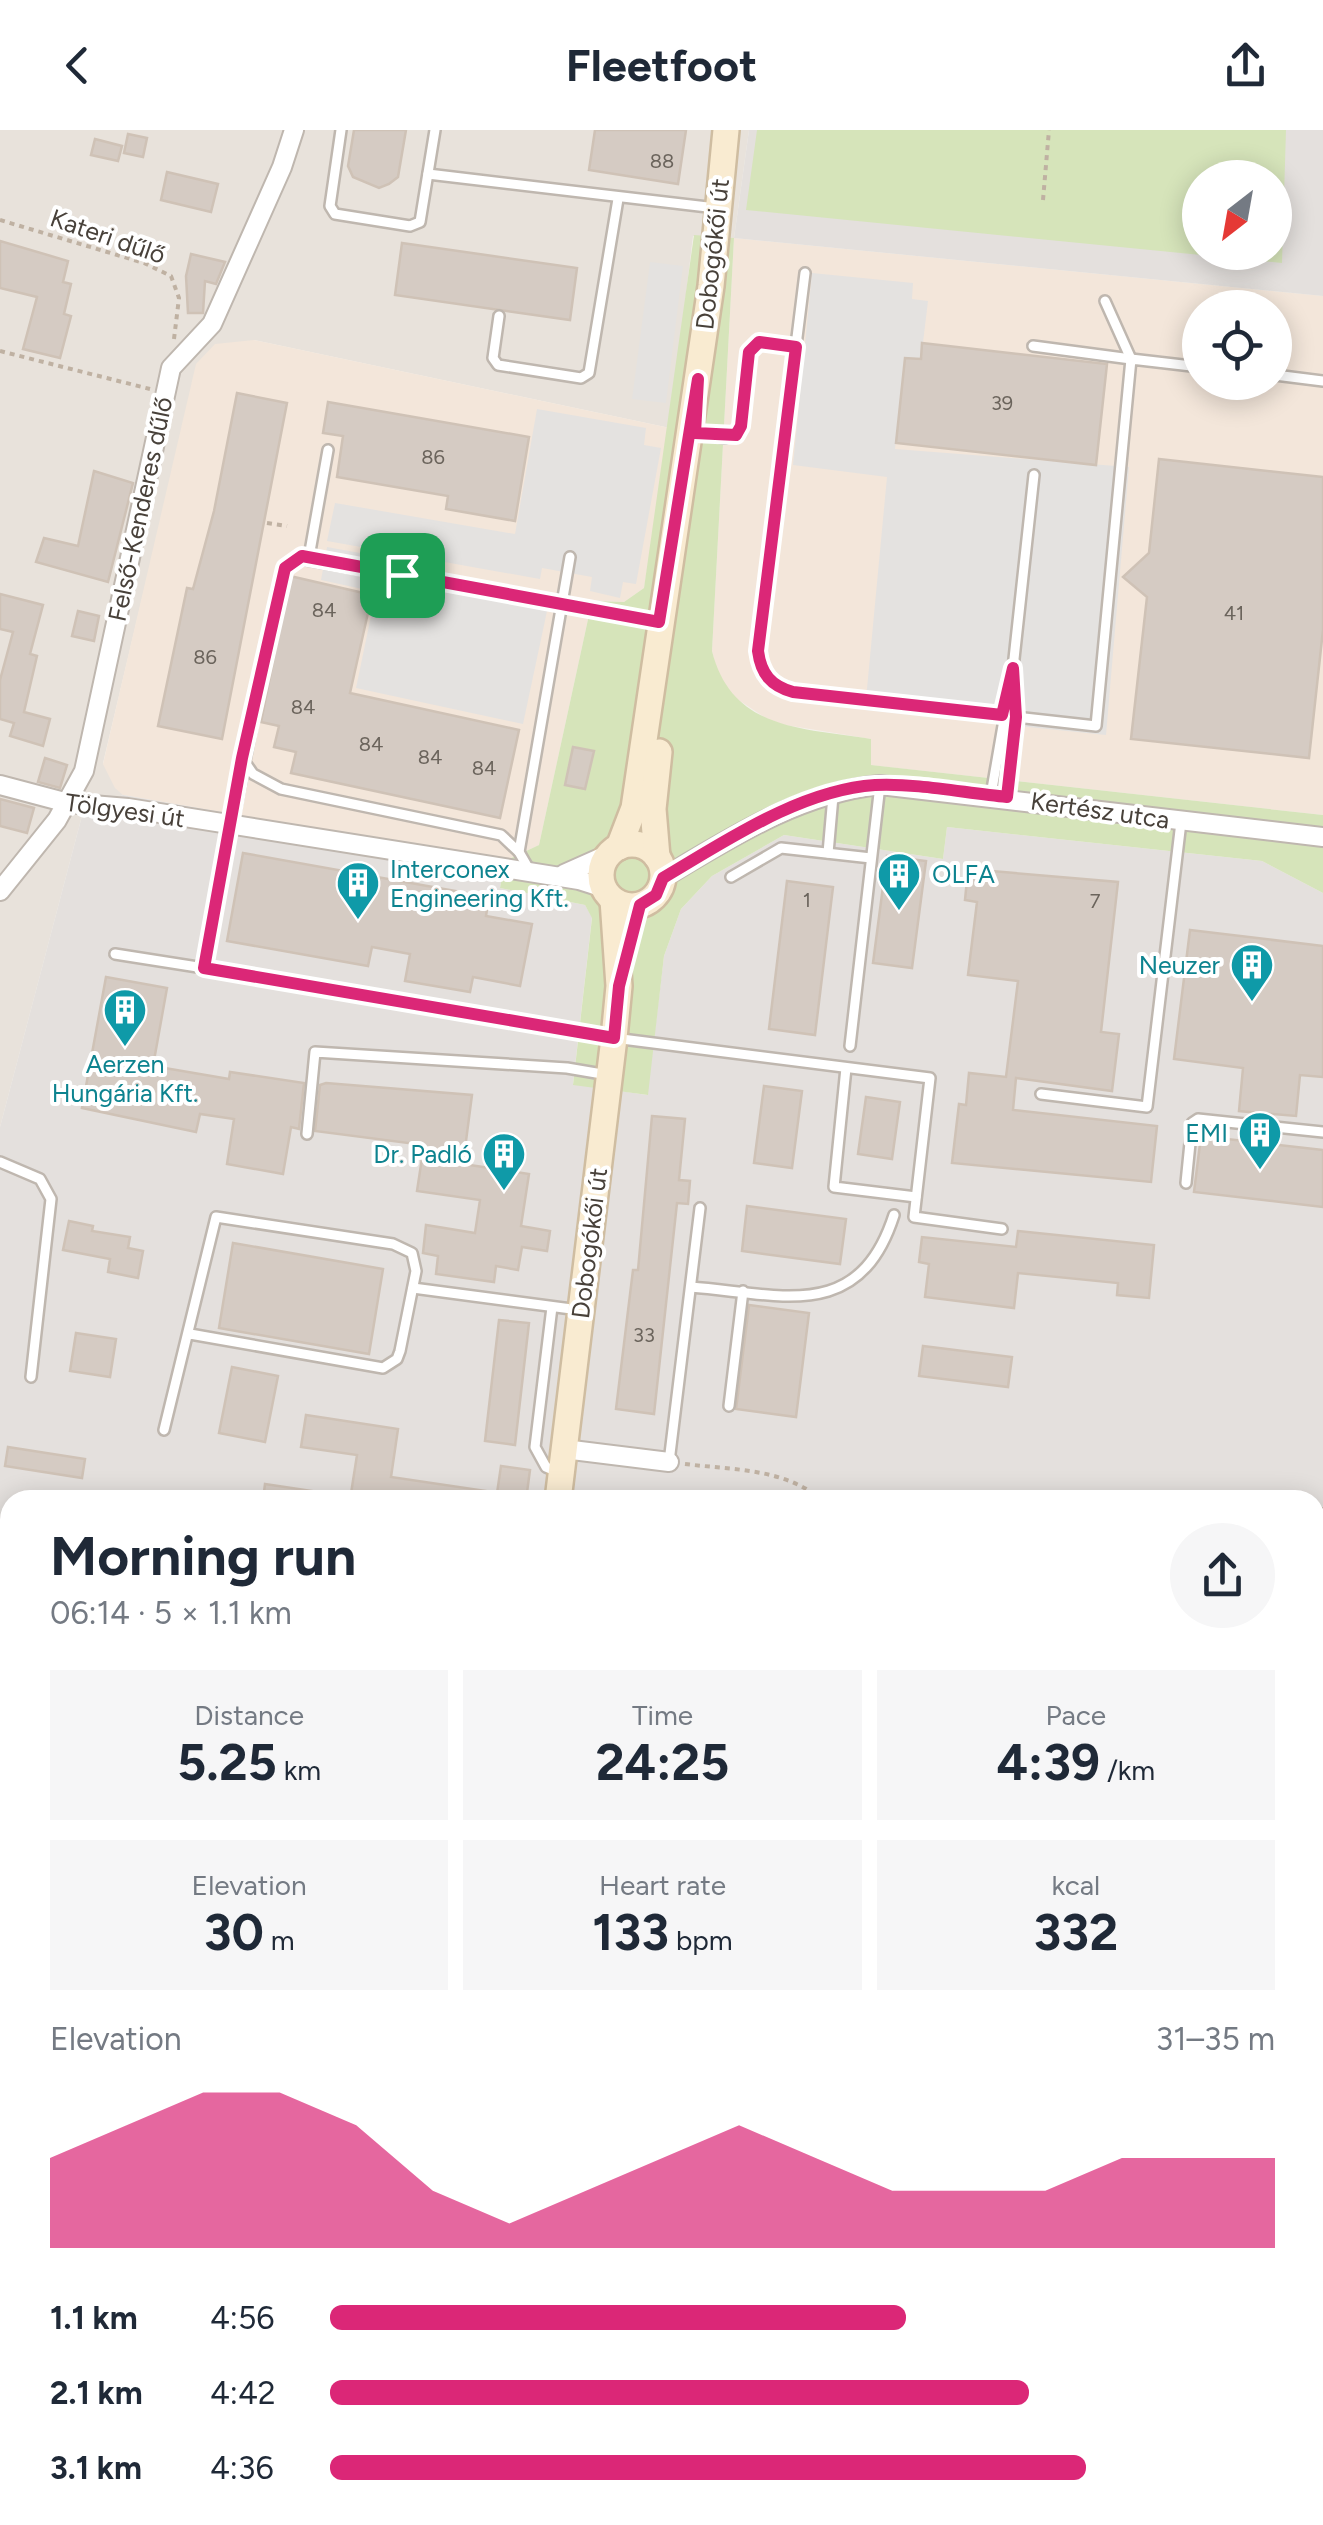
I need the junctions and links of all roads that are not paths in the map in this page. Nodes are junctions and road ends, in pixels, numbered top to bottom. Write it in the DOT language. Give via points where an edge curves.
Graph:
graph roads {
  1 [pos="294,130"];
  2 [pos="341,130"];
  3 [pos="435,130"];
  4 [pos="726,130"];
  5 [pos="428,174"];
  6 [pos="618,198"];
  7 [pos="716,208"];
  8 [pos="805,272"];
  9 [pos="1104,301"];
  10 [pos="499,316"];
  11 [pos="1033,346"];
  12 [pos="796,347"];
  13 [pos="1131,359"];
  14 [pos="1182,365"];
  15 [pos="1292,378"];
  16 [pos="698,379"];
  17 [pos="1323,381"];
  18 [pos="695,433"];
  19 [pos="328,450"];
  20 [pos="1034,474"];
  21 [pos="309,557"];
  22 [pos="570,557"];
  23 [pos="562,605"];
  24 [pos="659,622"];
  25 [pos="1013,668"];
  26 [pos="1002,715"];
  27 [pos="1016,717"];
  28 [pos="242,758"];
  29 [pos="84,770"];
  30 [pos="0,785"];
  31 [pos="880,785"];
  32 [pos="833,793"];
  33 [pos="999,796"];
  34 [pos="68,803"];
  35 [pos="106,806"];
  36 [pos="1181,822"];
  37 [pos="230,826"];
  38 [pos="1317,835"];
  39 [pos="614,851"];
  40 [pos="519,852"];
  41 [pos="828,853"];
  42 [pos="871,858"];
  43 [pos="660,866"];
  44 [pos="540,875"];
  45 [pos="731,877"];
  46 [pos="0,891"];
  47 [pos="609,894"];
  48 [pos="640,905"];
  49 [pos="116,954"];
  50 [pos="204,968"];
  51 [pos="619,986"];
  52 [pos="614,1038"];
  53 [pos="850,1046"];
  54 [pos="846,1068"];
  55 [pos="610,1076"];
  56 [pos="1041,1094"];
  57 [pos="1323,1132"];
  58 [pos="308,1134"];
  59 [pos="0,1162"];
  60 [pos="1186,1183"];
  61 [pos="916,1197"];
  62 [pos="700,1208"];
  63 [pos="894,1215"];
  64 [pos="1002,1229"];
  65 [pos="691,1287"];
  66 [pos="413,1288"];
  67 [pos="744,1292"];
  68 [pos="552,1306"];
  69 [pos="581,1310"];
  70 [pos="190,1334"];
  71 [pos="31,1377"];
  72 [pos="729,1406"];
  73 [pos="164,1430"];
  74 [pos="562,1461"];
  75 [pos="669,1462"];
  76 [pos="559,1490"];
  1 -- 29 [label="street, Felső-Kenderes dűlő" via="212,324 171,368"];
  2 -- 5 [label="lane" via="330,206 335,214 420,222"];
  3 -- 5 [label="lane"];
  4 -- 7 [label="main road, Dobogókői út"];
  5 -- 6 [label="lane"];
  6 -- 7 [label="lane"];
  6 -- 10 [label="lane" via="589,373 581,378 498,365 493,358"];
  7 -- 16 [label="main road, Dobogókői út"];
  8 -- 12 [label="lane"];
  9 -- 13 [label="lane"];
  11 -- 13 [label="lane"];
  12 -- 18 [label="lane" via="755,344 739,432 725,438"];
  12 -- 26 [label="lane" via="758,651 764,674 793,692"];
  13 -- 14 [label="lane"];
  13 -- 27 [label="lane" via="1096,726"];
  15 -- 17 [label="lane"];
  16 -- 18 [label="main road, Dobogókői út"];
  16 -- 24 [label="main road, Dobogókői út"];
  18 -- 43 [label="main road, Dobogókői út" via="655,780"];
  19 -- 21 [label="lane"];
  20 -- 25 [label="lane"];
  21 -- 23 [label="lane"];
  21 -- 28 [label="lane" via="296,558 282,572"];
  22 -- 23 [label="lane"];
  23 -- 24 [label="lane"];
  23 -- 40 [label="lane"];
  24 -- 39 [label="main road, Dobogókői út" via="634,808"];
  25 -- 26 [label="lane"];
  25 -- 27 [label="lane"];
  26 -- 27 [label="lane"];
  26 -- 33 [label="lane"];
  27 -- 33 [label="lane"];
  28 -- 37 [label="lane"];
  28 -- 40 [label="lane" via="281,790 501,835"];
  29 -- 34 [label="street, Felső-Kenderes dűlő"];
  29 -- 35 [label="street"];
  30 -- 34 [label="street, Tölgyesi út"];
  31 -- 32 [label="street, Kertész utca"];
  31 -- 33 [label="street, Kertész utca"];
  31 -- 42 [label="lane"];
  32 -- 41 [label="lane"];
  32 -- 43 [label="street, Kertész utca"];
  33 -- 36 [label="street, Kertész utca"];
  34 -- 35 [label="street, Tölgyesi út"];
  34 -- 46 [label="street, Felső-Kenderes dűlő"];
  35 -- 37 [label="street, Tölgyesi út"];
  36 -- 38 [label="street, Kertész utca"];
  36 -- 56 [label="lane" via="1146,1107"];
  37 -- 44 [label="street, Tölgyesi út"];
  37 -- 50 [label="lane"];
  39 -- 43 [label="main road" via="639,845"];
  39 -- 44 [label="street, Tölgyesi út" via="578,871"];
  39 -- 47 [label="main road" via="601,872"];
  40 -- 44 [label="lane"];
  41 -- 42 [label="lane"];
  41 -- 45 [label="lane" via="781,848"];
  42 -- 53 [label="lane"];
  43 -- 48 [label="main road" via="656,895"];
  44 -- 47 [label="street, Tölgyesi út"];
  47 -- 48 [label="main road"];
  47 -- 51 [label="main road, Dobogókői út"];
  48 -- 51 [label="main road, Dobogókői út"];
  49 -- 50 [label="lane"];
  50 -- 52 [label="lane"];
  51 -- 52 [label="main road, Dobogókői út"];
  52 -- 54 [label="lane"];
  52 -- 55 [label="main road, Dobogókői út"];
  54 -- 61 [label="lane" via="834,1187"];
  54 -- 61 [label="lane" via="930,1078"];
  55 -- 58 [label="lane" via="315,1052"];
  55 -- 69 [label="main road, Dobogókői út"];
  57 -- 60 [label="lane" via="1198,1119 1192,1122"];
  59 -- 71 [label="lane" via="40,1179 52,1198"];
  61 -- 64 [label="lane" via="914,1217"];
  62 -- 65 [label="lane"];
  63 -- 67 [label="lane" via="862,1274 841,1287 818,1297"];
  65 -- 67 [label="lane"];
  65 -- 75 [label="lane"];
  66 -- 68 [label="lane"];
  66 -- 70 [label="lane" via="397,1359 383,1368"];
  66 -- 70 [label="lane" via="412,1252 394,1244 216,1217"];
  67 -- 72 [label="lane"];
  68 -- 69 [label="lane"];
  68 -- 74 [label="lane" via="535,1447 546,1467"];
  69 -- 74 [label="main road, Dobogókői út"];
  70 -- 73 [label="lane"];
  74 -- 75 [label="street"];
  74 -- 76 [label="main road, Dobogókői út"];
}
